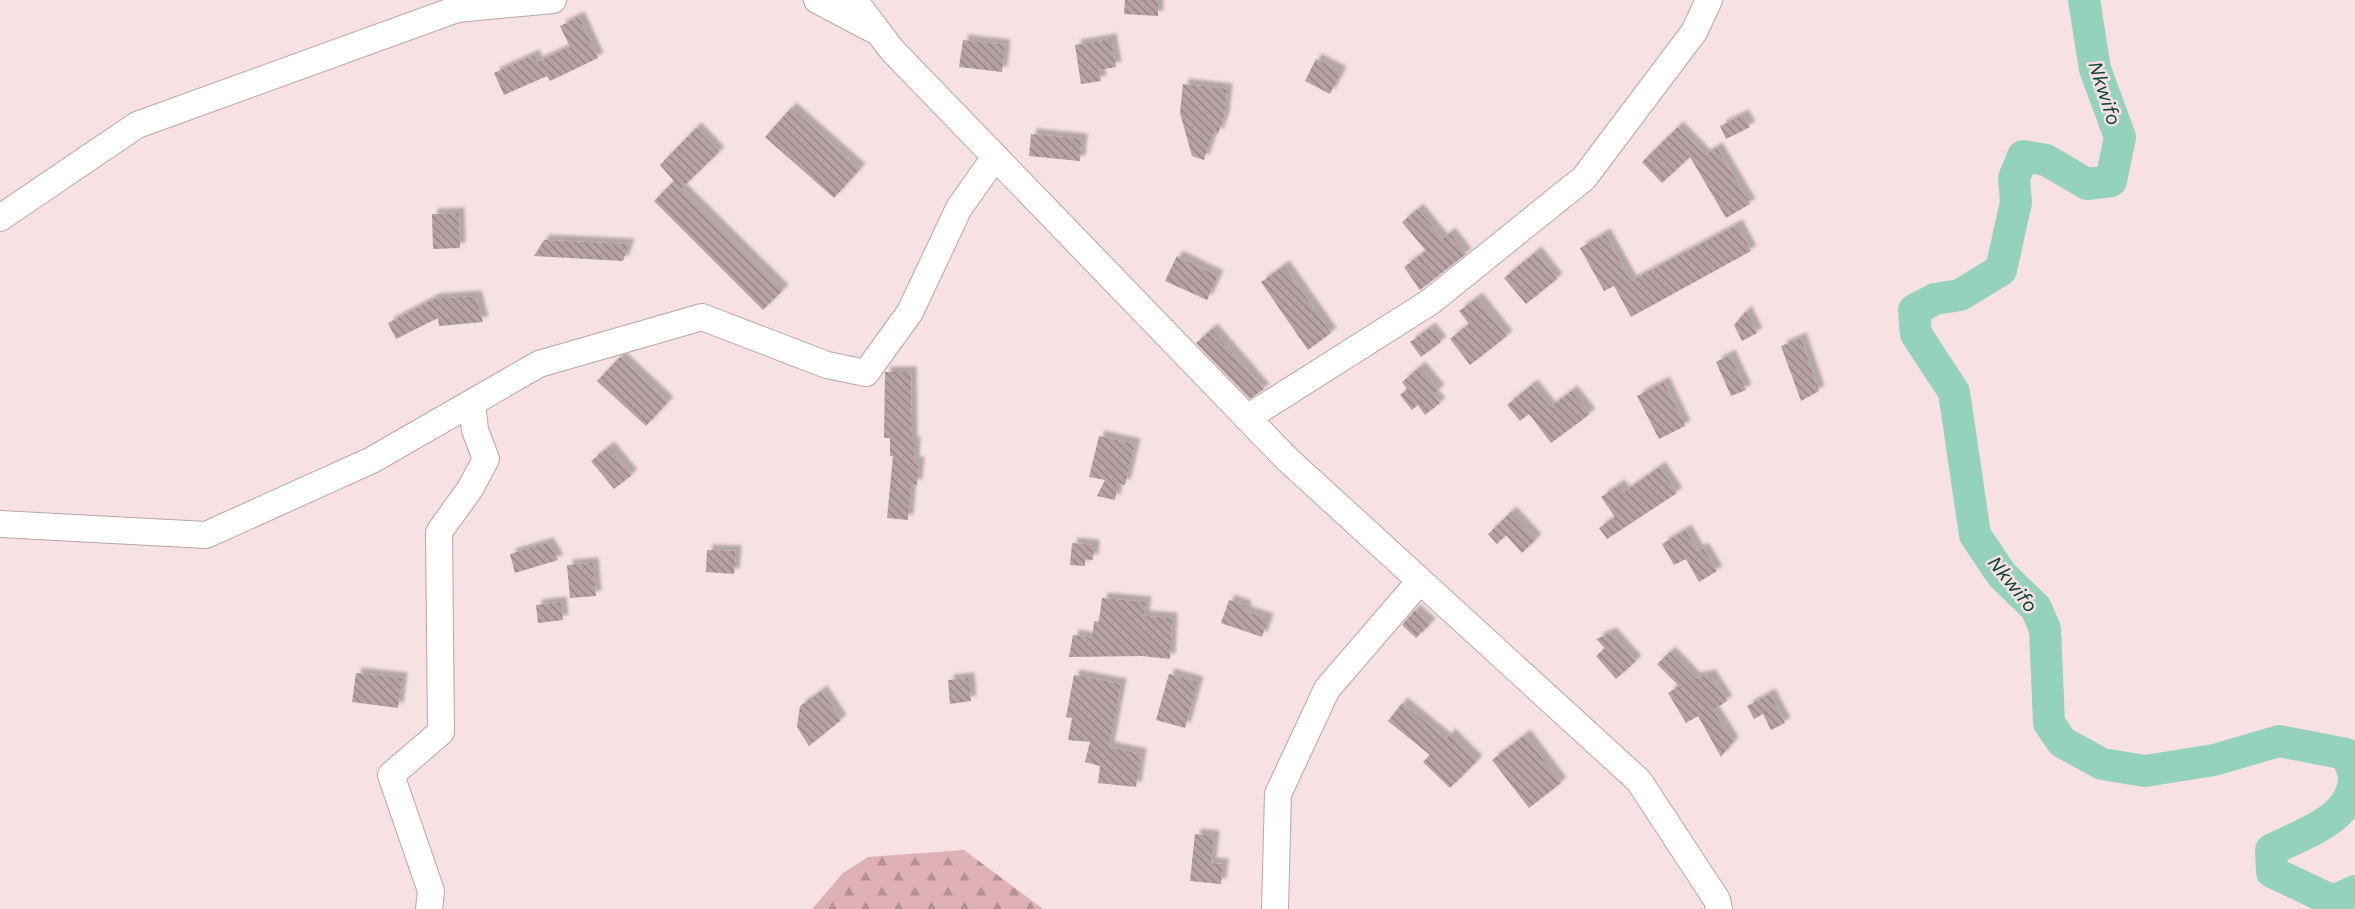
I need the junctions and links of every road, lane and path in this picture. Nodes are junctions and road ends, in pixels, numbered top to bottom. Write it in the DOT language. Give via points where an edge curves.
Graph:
graph roads {
  1 [pos="553,0"];
  2 [pos="817,0"];
  3 [pos="854,0"];
  4 [pos="1709,0"];
  5 [pos="878,32"];
  6 [pos="995,157"];
  7 [pos="0,218"];
  8 [pos="472,403"];
  9 [pos="1247,418"];
  10 [pos="0,524"];
  11 [pos="1420,581"];
  12 [pos="429,909"];
  13 [pos="1275,909"];
  14 [pos="1719,909"];
  1 -- 7 [label="street" via="457,9 137,125"];
  2 -- 5 [label="street"];
  3 -- 5 [label="street"];
  4 -- 9 [label="street" via="1694,32 1584,178 1430,302"];
  5 -- 6 [label="street"];
  6 -- 8 [label="street" via="958,208 910,312 866,373 827,365 702,316 539,364"];
  6 -- 9 [label="street"];
  8 -- 10 [label="street" via="372,460 206,535"];
  8 -- 12 [label="street" via="475,430 486,459 439,532 441,732 391,775 431,891"];
  9 -- 11 [label="street"];
  11 -- 13 [label="street" via="1327,689 1278,794"];
  11 -- 14 [label="street" via="1639,781 1717,900"];
}
